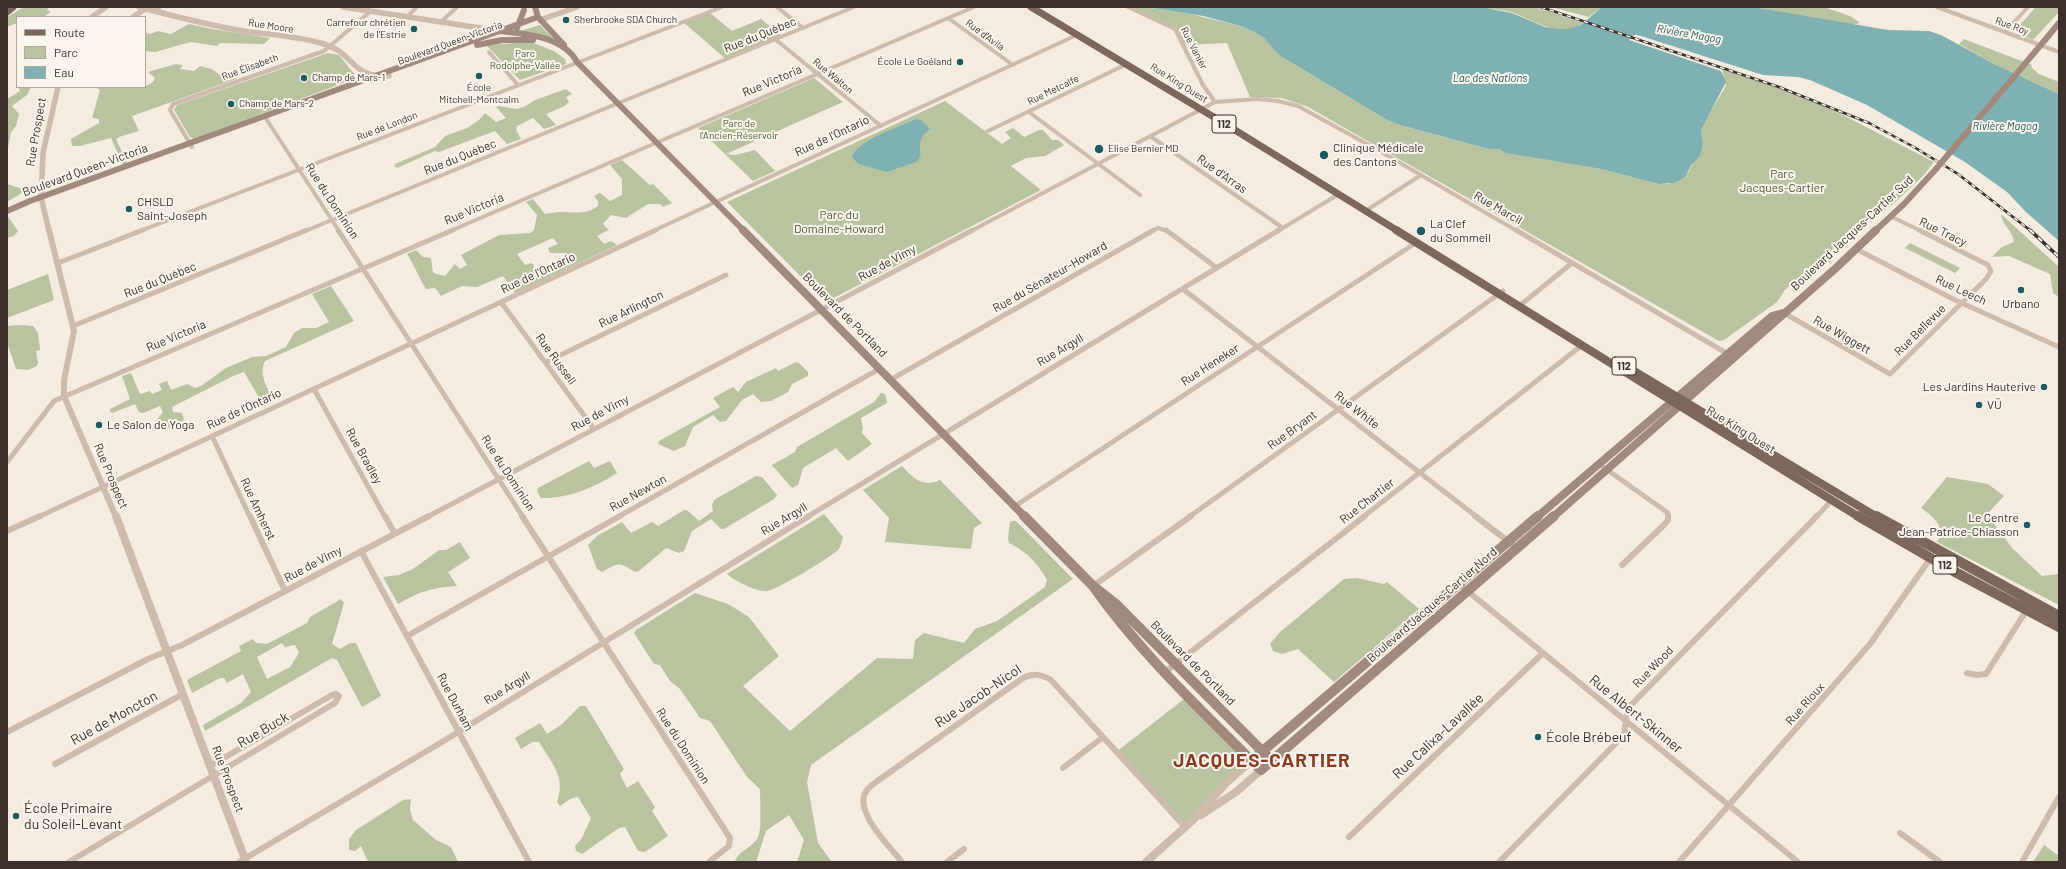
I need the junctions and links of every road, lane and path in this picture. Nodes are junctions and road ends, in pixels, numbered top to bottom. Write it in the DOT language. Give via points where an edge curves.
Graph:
graph roads {
  1 [pos="13,7"];
  2 [pos="106,7"];
  3 [pos="139,7"];
  4 [pos="160,7"];
  5 [pos="343,7"];
  6 [pos="417,7"];
  7 [pos="457,7"];
  8 [pos="535,7"];
  9 [pos="566,7"];
  10 [pos="577,7"];
  11 [pos="719,7"];
  12 [pos="777,7"];
  13 [pos="854,7"];
  14 [pos="974,7"];
  15 [pos="1031,7"];
  16 [pos="1128,7"];
  17 [pos="1940,7"];
  18 [pos="2028,7"];
  19 [pos="145,9"];
  20 [pos="525,9"];
  21 [pos="155,11"];
  22 [pos="371,11"];
  23 [pos="7,12"];
  24 [pos="93,16"];
  25 [pos="134,16"];
  26 [pos="407,17"];
  27 [pos="948,18"];
  28 [pos="539,19"];
  29 [pos="441,22"];
  30 [pos="2059,23"];
  31 [pos="803,28"];
  32 [pos="517,29"];
  33 [pos="500,31"];
  34 [pos="509,32"];
  35 [pos="2005,32"];
  36 [pos="1079,34"];
  37 [pos="775,39"];
  38 [pos="538,41"];
  39 [pos="331,46"];
  40 [pos="470,46"];
  41 [pos="489,52"];
  42 [pos="2059,52"];
  43 [pos="571,53"];
  44 [pos="578,62"];
  45 [pos="1128,64"];
  46 [pos="1013,65"];
  47 [pos="356,66"];
  48 [pos="816,74"];
  49 [pos="389,76"];
  50 [pos="373,78"];
  51 [pos="352,85"];
  52 [pos="518,85"];
  53 [pos="58,88"];
  54 [pos="1251,100"];
  55 [pos="1215,102"];
  56 [pos="618,103"];
  57 [pos="1200,109"];
  58 [pos="1029,112"];
  59 [pos="266,119"];
  60 [pos="880,126"];
  61 [pos="986,132"];
  62 [pos="1150,136"];
  63 [pos="656,142"];
  64 [pos="191,146"];
  65 [pos="1098,164"];
  66 [pos="299,170"];
  67 [pos="1421,175"];
  68 [pos="1339,194"];
  69 [pos="1140,196"];
  70 [pos="41,197"];
  71 [pos="716,202"];
  72 [pos="1366,210"];
  73 [pos="7,211"];
  74 [pos="1890,216"];
  75 [pos="332,220"];
  76 [pos="1283,228"];
  77 [pos="1417,242"];
  78 [pos="1856,248"];
  79 [pos="58,263"];
  80 [pos="1572,263"];
  81 [pos="1988,265"];
  82 [pos="363,268"];
  83 [pos="1217,268"];
  84 [pos="726,275"];
  85 [pos="1183,289"];
  86 [pos="1501,293"];
  87 [pos="501,302"];
  88 [pos="1962,302"];
  89 [pos="1520,305"];
  90 [pos="822,310"];
  91 [pos="1784,313"];
  92 [pos="73,326"];
  93 [pos="412,343"];
  94 [pos="1257,346"];
  95 [pos="1581,346"];
  96 [pos="2059,347"];
  97 [pos="1728,354"];
  98 [pos="546,362"];
  99 [pos="879,369"];
  100 [pos="1890,374"];
  101 [pos="890,380"];
  102 [pos="314,389"];
  103 [pos="64,396"];
  104 [pos="1678,402"];
  105 [pos="1339,410"];
  106 [pos="594,429"];
  107 [pos="943,434"];
  108 [pos="212,436"];
  109 [pos="8,458"];
  110 [pos="1599,464"];
  111 [pos="1607,470"];
  112 [pos="1421,473"];
  113 [pos="499,479"];
  114 [pos="104,486"];
  115 [pos="1835,498"];
  116 [pos="1014,506"];
  117 [pos="7,531"];
  118 [pos="395,534"];
  119 [pos="1509,541"];
  120 [pos="1518,548"];
  121 [pos="361,552"];
  122 [pos="1933,554"];
  123 [pos="548,556"];
  124 [pos="1622,565"];
  125 [pos="1459,584"];
  126 [pos="1093,586"];
  127 [pos="286,591"];
  128 [pos="1468,591"];
  129 [pos="2026,610"];
  130 [pos="2059,616"];
  131 [pos="2059,628"];
  132 [pos="407,636"];
  133 [pos="603,642"];
  134 [pos="167,651"];
  135 [pos="1543,653"];
  136 [pos="1175,664"];
  137 [pos="1165,672"];
  138 [pos="1967,672"];
  139 [pos="183,694"];
  140 [pos="1627,722"];
  141 [pos="458,731"];
  142 [pos="7,732"];
  143 [pos="1103,737"];
  144 [pos="1262,752"];
  145 [pos="1251,761"];
  146 [pos="1272,761"];
  147 [pos="55,764"];
  148 [pos="1063,768"];
  149 [pos="212,770"];
  150 [pos="1261,770"];
  151 [pos="2059,797"];
  152 [pos="1729,805"];
  153 [pos="1193,820"];
  154 [pos="1185,827"];
  155 [pos="1900,833"];
  156 [pos="1349,837"];
  157 [pos="964,849"];
  158 [pos="244,861"];
  159 [pos="69,862"];
  160 [pos="529,862"];
  161 [pos="709,862"];
  162 [pos="902,862"];
  163 [pos="948,862"];
  164 [pos="1146,862"];
  165 [pos="1499,862"];
  166 [pos="1679,862"];
  167 [pos="1798,862"];
  168 [pos="1940,862"];
  169 [pos="2022,862"];
  1 -- 23 [label="main road"];
  2 -- 24 [label="street"];
  3 -- 19 [label="street, Rue Moore"];
  4 -- 21 [label="street"];
  5 -- 22 [label="street"];
  6 -- 26 [label="street"];
  7 -- 29 [label="street"];
  8 -- 28 [label="main road"];
  9 -- 28 [label="street, Boulevard Queen-Victoria"];
  10 -- 28 [label="street, Boulevard Queen-Victoria"];
  11 -- 44 [label="street, Rue de London"];
  12 -- 31 [label="street"];
  13 -- 31 [label="street, Rue du Québec"];
  14 -- 27 [label="street, Rue Victoria"];
  15 -- 36 [label="main road, Rue King Ouest / 112"];
  16 -- 55 [label="street, Rue Vanier" via="1172,26 1178,33 1203,85"];
  17 -- 35 [label="street, Rue Roy"];
  18 -- 35 [label="street"];
  19 -- 21 [label="street, Rue Moore"];
  19 -- 25 [label="street"];
  20 -- 32 [label="main road"];
  20 -- 33 [label="main road"];
  21 -- 39 [label="street, Rue Moore" via="226,28"];
  22 -- 26 [label="street"];
  22 -- 39 [label="street, Rue Élisabeth"];
  26 -- 29 [label="street"];
  27 -- 46 [label="street, Rue d'Avila"];
  27 -- 48 [label="street, Rue Victoria"];
  28 -- 32 [label="main road, Boulevard Queen-Victoria"];
  28 -- 43 [label="main road"];
  29 -- 33 [label="street"];
  30 -- 74 [label="main road, Boulevard Jacques-Cartier Sud, bridge" via="1936,169"];
  31 -- 37 [label="street, Rue du Québec"];
  32 -- 33 [label="main road, Boulevard Queen-Victoria"];
  32 -- 34 [label="main road, Boulevard de Portland"];
  32 -- 38 [label="main road, Boulevard de Portland"];
  32 -- 43 [label="main road, Boulevard de Portland" via="553,42"];
  33 -- 34 [label="main road, Boulevard de Portland"];
  33 -- 50 [label="main road, Boulevard Queen-Victoria"];
  34 -- 40 [label="main road, Boulevard Queen-Victoria"];
  35 -- 42 [label="street, Rue Roy"];
  36 -- 45 [label="main road, Rue King Ouest / 112"];
  36 -- 46 [label="street, Rue de l'Ontario"];
  37 -- 48 [label="street, Rue Walton"];
  37 -- 56 [label="street, Rue du Québec"];
  38 -- 40 [label="main road" via="503,40"];
  38 -- 44 [label="main road, Boulevard de Portland" via="557,48"];
  39 -- 47 [label="street, Rue Moore" via="347,55"];
  39 -- 64 [label="street, Rue Élisabeth" via="318,53 173,104 170,110"];
  40 -- 49 [label="main road, Boulevard Queen-Victoria"];
  41 -- 52 [label="street"];
  43 -- 44 [label="main road, Boulevard de Portland"];
  44 -- 52 [label="street, Rue de London"];
  44 -- 56 [label="main road, Boulevard de Portland"];
  45 -- 57 [label="main road, Rue King Ouest / 112"];
  45 -- 58 [label="street, Rue Metcalfe"];
  46 -- 60 [label="street, Rue de l'Ontario"];
  47 -- 50 [label="street, Rue Moore" via="362,73"];
  47 -- 51 [label="street" via="355,70 360,78"];
  48 -- 60 [label="street, Rue Walton"];
  48 -- 63 [label="street, Rue Victoria"];
  49 -- 50 [label="street"];
  49 -- 59 [label="main road, Boulevard Queen-Victoria"];
  50 -- 51 [label="main road, Boulevard Queen-Victoria"];
  51 -- 59 [label="main road, Boulevard Queen-Victoria"];
  52 -- 66 [label="street, Rue de London"];
  53 -- 70 [label="street, Rue Prospect" via="43,153"];
  54 -- 55 [label="street, Rue Marcil"];
  54 -- 57 [label="street, Rue Marcil"];
  54 -- 67 [label="street, Rue Marcil" via="1269,99 1293,104"];
  55 -- 57 [label="street, Rue Marcil"];
  56 -- 63 [label="main road, Boulevard de Portland"];
  56 -- 75 [label="street, Rue du Québec"];
  57 -- 62 [label="street, Rue de Vimy"];
  57 -- 68 [label="main road, Rue King Ouest / 112"];
  58 -- 61 [label="street, Rue Metcalfe"];
  58 -- 65 [label="street"];
  59 -- 64 [label="main road, Boulevard Queen-Victoria"];
  59 -- 66 [label="street, Rue du Dominion"];
  60 -- 71 [label="street, Rue de l'Ontario"];
  62 -- 65 [label="street, Rue de Vimy"];
  62 -- 76 [label="street, Rue d'Arras"];
  63 -- 71 [label="main road, Boulevard de Portland"];
  63 -- 82 [label="street, Rue Victoria"];
  64 -- 70 [label="main road, Boulevard Queen-Victoria"];
  65 -- 69 [label="street"];
  65 -- 90 [label="street, Rue de Vimy"];
  66 -- 75 [label="street, Rue du Dominion"];
  66 -- 79 [label="street, Rue de London"];
  67 -- 72 [label="street"];
  67 -- 80 [label="street, Rue Marcil"];
  68 -- 72 [label="main road, Rue King Ouest / 112"];
  68 -- 76 [label="street, Rue Argyll"];
  70 -- 73 [label="main road, Boulevard Queen-Victoria"];
  70 -- 79 [label="street, Rue Prospect"];
  71 -- 87 [label="street, Rue de l'Ontario"];
  71 -- 90 [label="main road, Boulevard de Portland"];
  72 -- 77 [label="main road, Rue King Ouest / 112"];
  74 -- 78 [label="main road, Boulevard Jacques-Cartier Sud"];
  74 -- 81 [label="street, Rue Tracy"];
  75 -- 82 [label="street, Rue du Dominion"];
  75 -- 92 [label="street, Rue du Québec"];
  76 -- 83 [label="street, Rue Argyll"];
  77 -- 86 [label="main road, Rue King Ouest / 112"];
  77 -- 94 [label="street, Rue Heneker"];
  78 -- 88 [label="street, Rue Leech"];
  78 -- 91 [label="main road, Boulevard Jacques-Cartier Sud"];
  79 -- 92 [label="street, Rue Prospect"];
  80 -- 89 [label="street"];
  80 -- 97 [label="street, Rue Marcil"];
  81 -- 88 [label="street, Rue Bellevue" via="1991,268 1990,273"];
  82 -- 93 [label="street, Rue du Dominion"];
  82 -- 103 [label="street, Rue Victoria"];
  83 -- 85 [label="street, Rue Argyll"];
  83 -- 101 [label="street, Rue du Sénateur-Howard" via="1164,229 1158,228"];
  84 -- 98 [label="street, Rue Arlington"];
  85 -- 94 [label="street, Rue White"];
  85 -- 107 [label="street, Rue Argyll"];
  86 -- 89 [label="main road, Rue King Ouest / 112"];
  86 -- 105 [label="street, Rue Bryant"];
  87 -- 93 [label="street, Rue de l'Ontario"];
  87 -- 98 [label="street, Rue Russell"];
  88 -- 96 [label="street, Rue Leech"];
  88 -- 100 [label="street, Rue Bellevue"];
  89 -- 95 [label="main road, Rue King Ouest / 112"];
  89 -- 104 [label="main road, Rue King Ouest / 112"];
  90 -- 99 [label="main road, Boulevard de Portland"];
  90 -- 106 [label="street, Rue de Vimy"];
  91 -- 97 [label="main road, Boulevard Jacques-Cartier Sud" via="1772,316"];
  91 -- 100 [label="street, Rue Wiggett"];
  91 -- 104 [label="main road, Boulevard Jacques-Cartier Sud"];
  92 -- 103 [label="street, Rue Prospect" via="72,346 64,379"];
  93 -- 102 [label="street, Rue de l'Ontario"];
  93 -- 113 [label="street, Rue du Dominion"];
  94 -- 105 [label="street, Rue White"];
  94 -- 116 [label="street, Rue Heneker"];
  95 -- 104 [label="main road, Rue King Ouest / 112"];
  95 -- 112 [label="street, Rue Chartier"];
  97 -- 104 [label="main road, Boulevard Jacques-Cartier Sud"];
  98 -- 106 [label="street, Rue Russell"];
  99 -- 101 [label="main road, Boulevard de Portland"];
  99 -- 123 [label="street, Rue Newton"];
  101 -- 107 [label="main road, Boulevard de Portland"];
  102 -- 108 [label="street, Rue de l'Ontario"];
  102 -- 118 [label="street, Rue Bradley"];
  103 -- 109 [label="street, Rue Victoria" via="50,403"];
  103 -- 114 [label="street, Rue Prospect"];
  104 -- 110 [label="main road, Boulevard Jacques-Cartier Nord"];
  104 -- 111 [label="main road, Boulevard Jacques-Cartier Nord"];
  104 -- 115 [label="main road, Rue King Ouest / 112"];
  105 -- 112 [label="street, Rue White"];
  105 -- 126 [label="street, Rue Bryant"];
  106 -- 113 [label="street, Rue de Vimy"];
  107 -- 116 [label="main road, Boulevard de Portland"];
  107 -- 133 [label="street, Rue Argyll"];
  108 -- 114 [label="street, Rue de l'Ontario"];
  108 -- 127 [label="street, Rue Amherst"];
  110 -- 111 [label="street"];
  110 -- 119 [label="main road, Boulevard Jacques-Cartier Nord"];
  111 -- 120 [label="main road, Boulevard Jacques-Cartier Nord"];
  111 -- 124 [label="street" via="1668,514 1665,524"];
  112 -- 119 [label="street, Rue White"];
  112 -- 136 [label="street, Rue Chartier"];
  113 -- 118 [label="street, Rue de Vimy"];
  113 -- 123 [label="street, Rue du Dominion"];
  114 -- 117 [label="street, Rue de l'Ontario"];
  114 -- 134 [label="street, Rue Prospect"];
  115 -- 122 [label="main road, Rue King Ouest / 112"];
  115 -- 140 [label="street, Rue Wood" via="1628,708"];
  116 -- 126 [label="main road, Boulevard de Portland"];
  118 -- 121 [label="street, Rue de Vimy"];
  119 -- 120 [label="street, Rue White"];
  119 -- 125 [label="main road, Boulevard Jacques-Cartier Nord"];
  120 -- 128 [label="main road, Boulevard Jacques-Cartier Nord"];
  121 -- 127 [label="street, Rue de Vimy"];
  121 -- 132 [label="street, Rue Durham"];
  122 -- 129 [label="main road, Rue King Ouest / 112"];
  122 -- 130 [label="main road, Rue King Ouest / 112"];
  122 -- 152 [label="street, Rue Rioux" via="1870,644"];
  123 -- 132 [label="street, Rue Newton"];
  123 -- 133 [label="street, Rue du Dominion"];
  125 -- 128 [label="street, Rue Albert-Skinner"];
  125 -- 144 [label="main road, Boulevard Jacques-Cartier Nord"];
  126 -- 136 [label="main road, Boulevard de Portland" via="1117,605"];
  126 -- 137 [label="main road, Boulevard de Portland" via="1109,610"];
  127 -- 134 [label="street, Rue de Vimy" via="182,646"];
  128 -- 135 [label="street, Rue Albert-Skinner"];
  128 -- 146 [label="main road, Boulevard Jacques-Cartier Nord"];
  129 -- 131 [label="main road, Rue King Ouest / 112"];
  129 -- 138 [label="street" via="1986,674"];
  132 -- 141 [label="street, Rue Durham"];
  133 -- 141 [label="street, Rue Argyll"];
  133 -- 161 [label="street, Rue du Dominion" via="731,842"];
  134 -- 139 [label="street, Rue Prospect"];
  134 -- 142 [label="street, Rue de Vimy"];
  135 -- 140 [label="street, Rue Albert-Skinner"];
  135 -- 156 [label="street, Rue Calixa-Lavallée"];
  136 -- 137 [label="street, Rue Chartier"];
  136 -- 144 [label="main road, Boulevard de Portland"];
  137 -- 145 [label="main road, Boulevard de Portland"];
  139 -- 147 [label="street, Rue de Moncton"];
  139 -- 149 [label="street, Rue Prospect"];
  140 -- 152 [label="street, Rue Albert-Skinner"];
  140 -- 165 [label="street, Rue Wood" via="1624,735"];
  141 -- 158 [label="street, Rue Argyll"];
  141 -- 160 [label="street, Rue Durham"];
  143 -- 148 [label="street"];
  143 -- 154 [label="street, Rue Jacob-Nicol"];
  143 -- 162 [label="street, Rue Jacob-Nicol" via="1051,680 1035,674 1023,678 876,782 867,791 863,803 868,817"];
  144 -- 145 [label="main road, Boulevard Jacques-Cartier Nord"];
  144 -- 146 [label="main road, Boulevard de Portland"];
  145 -- 150 [label="main road, Boulevard de Portland"];
  145 -- 153 [label="street, Boulevard Jacques-Cartier Nord" via="1226,783"];
  146 -- 150 [label="main road, Boulevard Jacques-Cartier Nord"];
  149 -- 149 [label="street, Rue Buck" via="335,703 339,696 332,695"];
  149 -- 158 [label="street, Rue Prospect"];
  149 -- 159 [label="street, Rue Buck"];
  150 -- 153 [label="street, Boulevard Jacques-Cartier Nord" via="1236,792"];
  151 -- 169 [label="street"];
  152 -- 166 [label="street, Rue Rioux"];
  152 -- 167 [label="street, Rue Albert-Skinner"];
  153 -- 154 [label="street, Boulevard Jacques-Cartier Nord"];
  154 -- 164 [label="street, Boulevard Jacques-Cartier Nord"];
  155 -- 168 [label="street"];
  157 -- 163 [label="street"];
}
